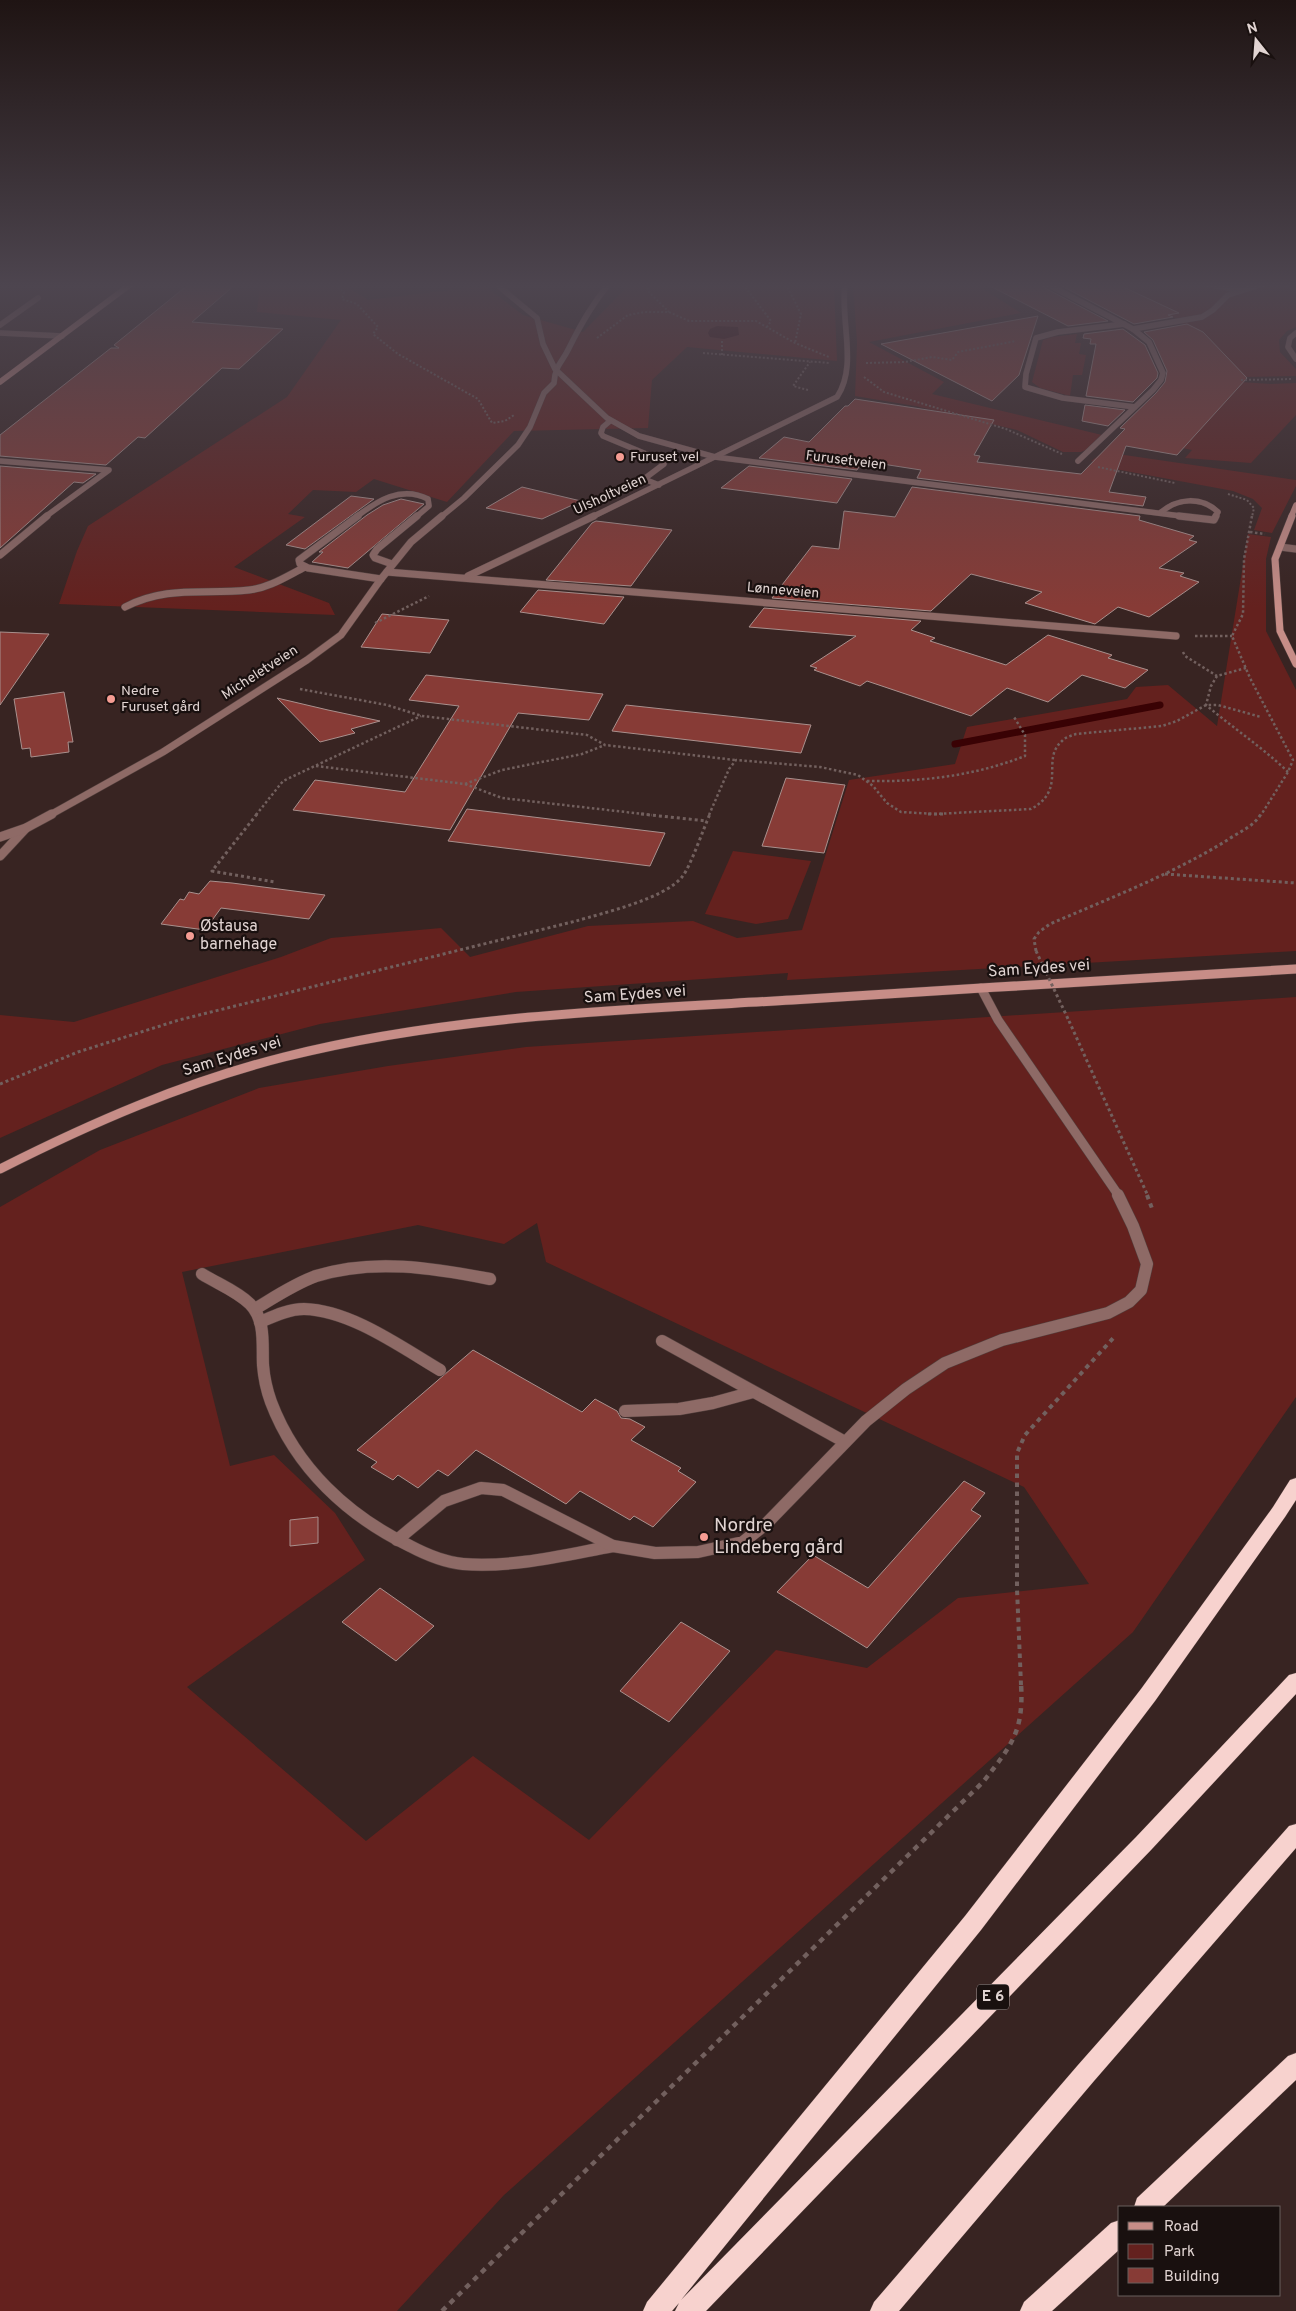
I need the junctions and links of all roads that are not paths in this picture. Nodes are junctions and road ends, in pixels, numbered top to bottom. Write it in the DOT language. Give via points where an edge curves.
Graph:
graph roads {
  1 [pos="545,392"];
  2 [pos="579,392"];
  3 [pos="842,392"];
  4 [pos="1042,392"];
  5 [pos="1150,392"];
  6 [pos="1136,407"];
  7 [pos="610,421"];
  8 [pos="715,457"];
  9 [pos="0,461"];
  10 [pos="1078,461"];
  11 [pos="659,486"];
  12 [pos="1296,505"];
  13 [pos="1160,513"];
  14 [pos="1280,547"];
  15 [pos="1296,549"];
  16 [pos="0,556"];
  17 [pos="392,564"];
  18 [pos="306,567"];
  19 [pos="388,572"];
  20 [pos="466,577"];
  21 [pos="380,579"];
  22 [pos="125,607"];
  23 [pos="1176,636"];
  24 [pos="1296,664"];
  25 [pos="26,828"];
  26 [pos="0,837"];
  27 [pos="0,856"];
  28 [pos="1296,969"];
  29 [pos="981,988"];
  30 [pos="0,1169"];
  31 [pos="202,1274"];
  32 [pos="490,1280"];
  33 [pos="255,1310"];
  34 [pos="260,1322"];
  35 [pos="662,1340"];
  36 [pos="440,1370"];
  37 [pos="753,1392"];
  38 [pos="625,1411"];
  39 [pos="845,1442"];
  40 [pos="1296,1485"];
  41 [pos="398,1540"];
  42 [pos="613,1546"];
  43 [pos="1296,1681"];
  44 [pos="1296,1833"];
  45 [pos="1296,2064"];
  46 [pos="1147,2206"];
  47 [pos="1118,2234"];
  48 [pos="656,2311"];
  49 [pos="688,2311"];
  50 [pos="883,2311"];
  51 [pos="1034,2311"];
  1 -- 17 [label="street, Micheletveien" via="518,445 464,498 423,530"];
  2 -- 7 [label="street, Furusetveien"];
  3 -- 8 [label="street, Ulsholtveien" via="838,397"];
  4 -- 6 [label="street" via="1064,398"];
  5 -- 6 [label="street"];
  6 -- 10 [label="street"];
  7 -- 8 [label="street, Furusetveien" via="640,436"];
  7 -- 11 [label="street" via="603,427 603,436 663,462 659,469 644,479"];
  8 -- 11 [label="street, Ulsholtveien"];
  8 -- 13 [label="street, Furusetveien"];
  9 -- 16 [label="street" via="109,470 40,521"];
  11 -- 20 [label="street, Ulsholtveien"];
  12 -- 14 [label="main road"];
  13 -- 13 [label="street, Furusetveien" via="1214,520 1218,512 1212,504 1199,501 1166,506"];
  14 -- 15 [label="street"];
  14 -- 24 [label="main road" via="1275,559 1280,631"];
  17 -- 18 [label="street" via="373,555 429,506 424,496 398,494 373,502 299,560"];
  17 -- 19 [label="street, Micheletveien"];
  18 -- 21 [label="street"];
  18 -- 22 [label="street" via="264,587 235,591 174,591 144,597"];
  19 -- 20 [label="street, Lønneveien"];
  19 -- 21 [label="street, Micheletveien"];
  20 -- 23 [label="street, Lønneveien"];
  21 -- 25 [label="street, Micheletveien" via="341,635 163,752"];
  25 -- 26 [label="street, Micheletveien"];
  25 -- 27 [label="street"];
  28 -- 29 [label="main road, Sam Eydes vei"];
  29 -- 30 [label="main road, Sam Eydes vei" via="526,1018 345,1042 275,1059 163,1095 103,1119"];
  29 -- 39 [label="street" via="998,1020 1116,1190 1146,1264 1141,1290 1129,1302 1108,1313 1002,1340 945,1363 906,1389"];
  31 -- 33 [label="street"];
  32 -- 33 [label="street" via="441,1270 367,1266 318,1276 292,1287"];
  33 -- 34 [label="street"];
  34 -- 36 [label="street" via="287,1311 316,1309 375,1334"];
  34 -- 41 [label="street" via="264,1374 271,1403 294,1448 315,1477 350,1509"];
  35 -- 37 [label="street"];
  37 -- 38 [label="street" via="679,1409"];
  37 -- 39 [label="street"];
  39 -- 42 [label="street" via="766,1524 743,1542 698,1552 655,1553"];
  40 -- 48 [label="highway" via="1148,1694 973,1923"];
  41 -- 42 [label="street" via="443,1560 474,1564 544,1558"];
  41 -- 42 [label="street" via="444,1501 481,1488 503,1490"];
  43 -- 49 [label="highway, E 6" via="1137,1850"];
  44 -- 50 [label="highway"];
  45 -- 46 [label="highway"];
  47 -- 51 [label="highway"];
}
